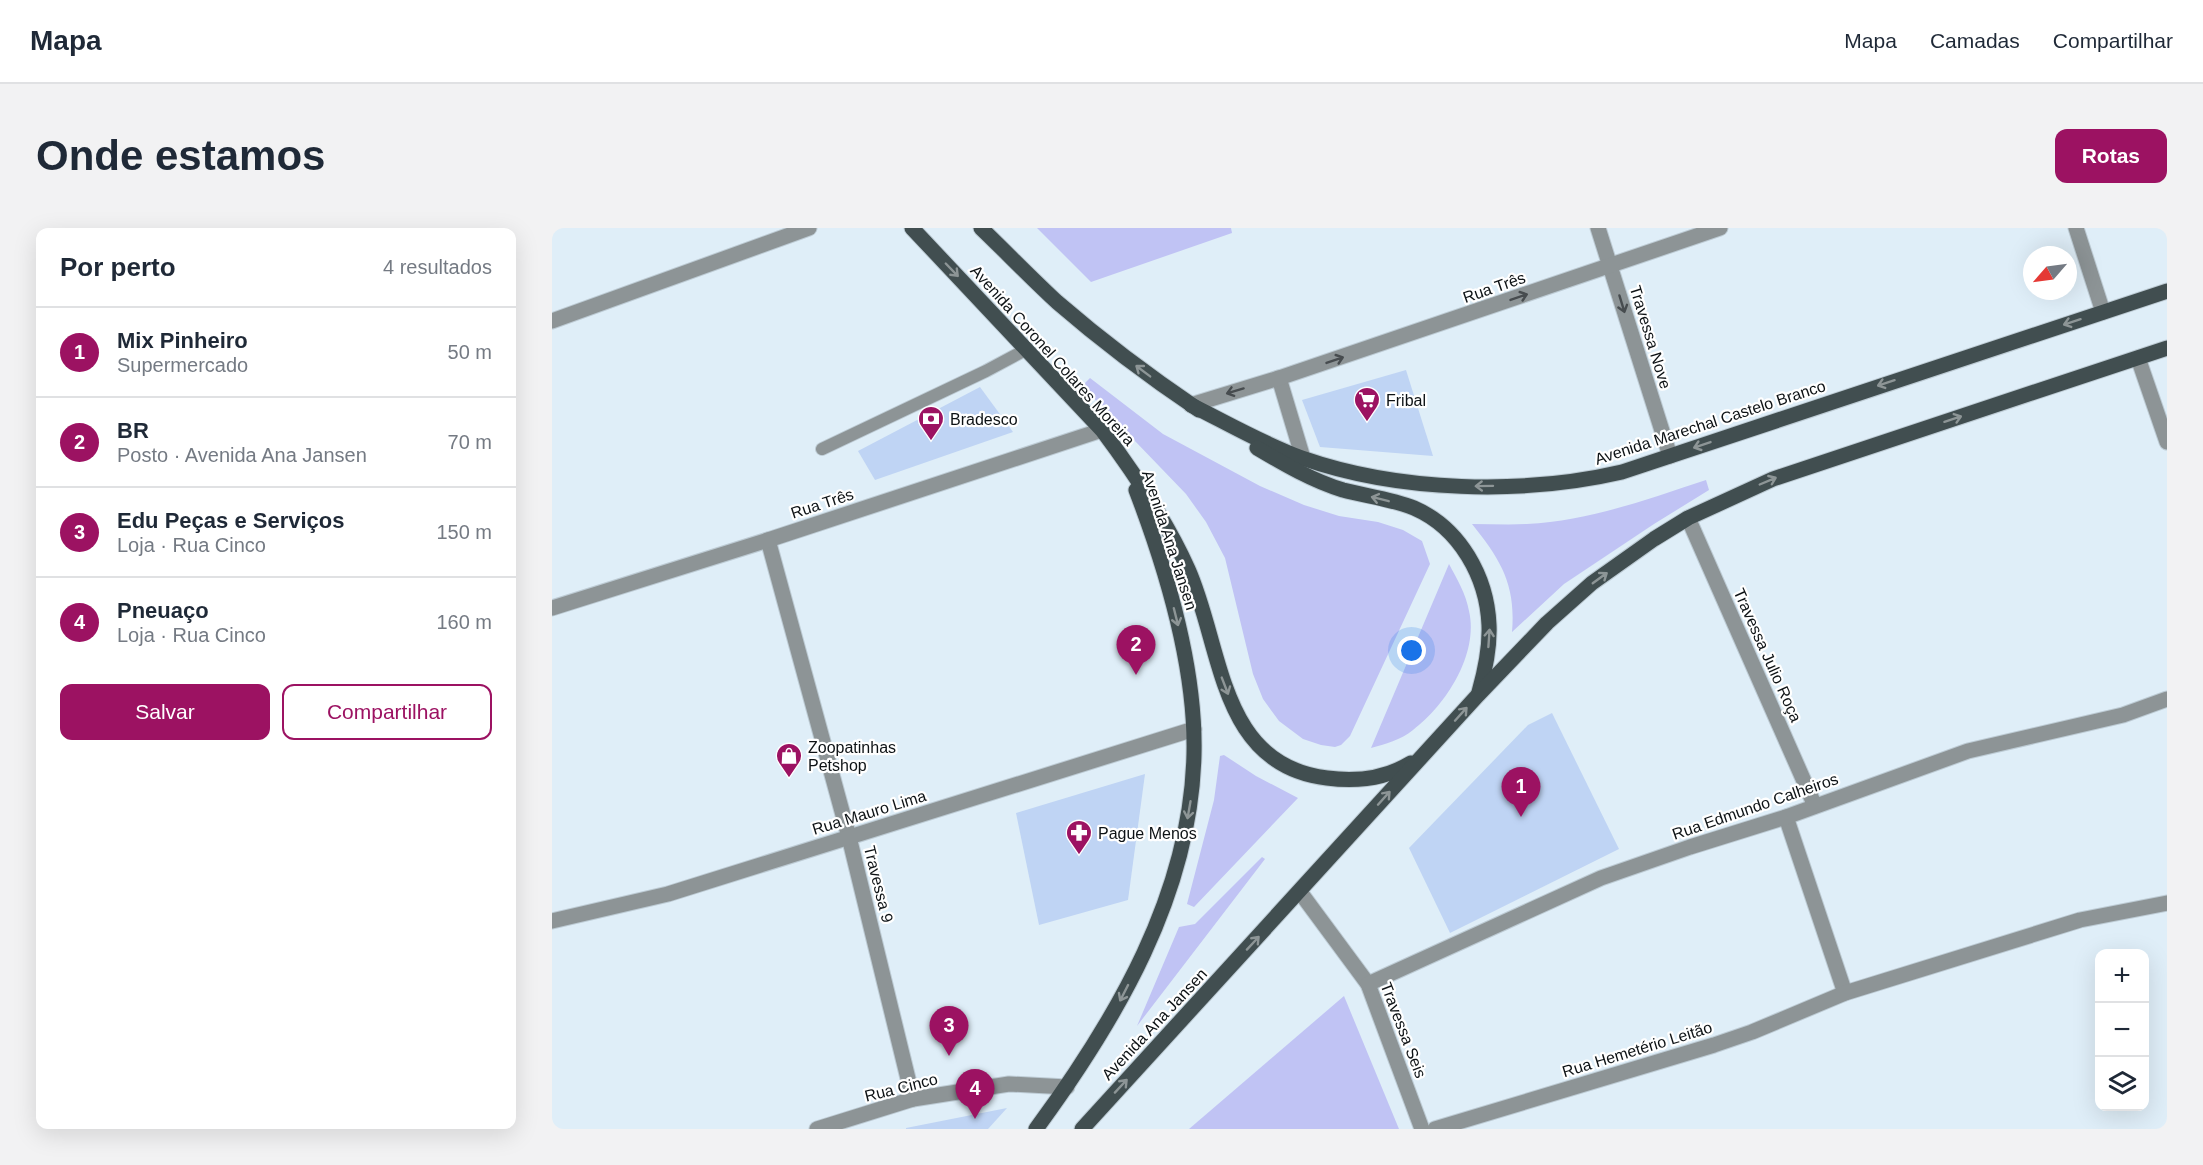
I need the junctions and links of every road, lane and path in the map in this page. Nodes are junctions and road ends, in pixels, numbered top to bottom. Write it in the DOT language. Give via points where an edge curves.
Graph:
graph roads {
  1 [pos="809,228"];
  2 [pos="912,228"];
  3 [pos="981,228"];
  4 [pos="1598,228"];
  5 [pos="1720,228"];
  6 [pos="2076,228"];
  7 [pos="1611,267"];
  8 [pos="2167,291"];
  9 [pos="2103,312"];
  10 [pos="552,321"];
  11 [pos="2167,348"];
  12 [pos="1027,349"];
  13 [pos="2138,358"];
  14 [pos="1279,378"];
  15 [pos="1191,405"];
  16 [pos="1102,430"];
  17 [pos="2167,442"];
  18 [pos="822,449"];
  19 [pos="1670,456"];
  20 [pos="1303,458"];
  21 [pos="1125,462"];
  22 [pos="1688,518"];
  23 [pos="768,540"];
  24 [pos="552,608"];
  25 [pos="1478,695"];
  26 [pos="2167,699"];
  27 [pos="1194,729"];
  28 [pos="1421,757"];
  29 [pos="1815,806"];
  30 [pos="1786,817"];
  31 [pos="849,837"];
  32 [pos="1300,892"];
  33 [pos="2167,903"];
  34 [pos="552,921"];
  35 [pos="1368,984"];
  36 [pos="1845,993"];
  37 [pos="1067,1088"];
  38 [pos="913,1099"];
  39 [pos="817,1129"];
  40 [pos="1036,1129"];
  41 [pos="1082,1129"];
  42 [pos="1422,1129"];
  43 [pos="1436,1129"];
  1 -- 10 [label="street"];
  2 -- 12 [label="main road, Avenida Coronel Colares Moreira, one-way"];
  15 -- 3 [label="main road, Avenida Coronel Colares Moreira, one-way" via="1085,325"];
  4 -- 7 [label="street, Travessa Nove"];
  5 -- 7 [label="street, Rua Três"];
  6 -- 9 [label="street"];
  14 -- 7 [label="street, Rua Três, one-way"];
  7 -- 19 [label="street, Travessa Nove, one-way"];
  8 -- 9 [label="main road, Avenida Marechal Castelo Branco"];
  9 -- 19 [label="main road, Avenida Marechal Castelo Branco, one-way"];
  11 -- 13 [label="main road"];
  12 -- 16 [label="main road, Avenida Coronel Colares Moreira"];
  12 -- 18 [label="lane"];
  13 -- 17 [label="street"];
  22 -- 13 [label="main road, one-way" via="1773,478"];
  14 -- 15 [label="street, Rua Três, one-way"];
  14 -- 20 [label="street"];
  15 -- 20 [label="main road, Avenida Marechal Castelo Branco"];
  25 -- 15 [label="main road, Avenida Coronel Colares Moreira, one-way" via="1489,645 1488,610 1471,561 1451,534 1415,509 1342,489 1299,471"];
  16 -- 21 [label="main road, Avenida Coronel Colares Moreira"];
  16 -- 23 [label="street, Rua Três"];
  19 -- 20 [label="main road, Avenida Marechal Castelo Branco, one-way" via="1583,481 1468,486 1364,474"];
  21 -- 27 [label="main road, Avenida Ana Jansen, one-way" via="1150,528 1175,614"];
  21 -- 28 [label="main road, Avenida Coronel Colares Moreira, one-way" via="1178,547 1202,606 1223,684 1246,730 1262,749 1300,772 1345,781 1386,775"];
  25 -- 22 [label="main road, one-way" via="1547,623 1592,583"];
  22 -- 29 [label="street, Travessa Julio Roça"];
  23 -- 24 [label="street, Rua Três"];
  23 -- 31 [label="street, Travessa 9"];
  28 -- 25 [label="main road, one-way"];
  26 -- 29 [label="street, Rua Edmundo Calheiros" via="2122,715 1968,751"];
  27 -- 31 [label="street, Rua Mauro Lima"];
  27 -- 37 [label="main road, Avenida Ana Jansen, one-way" via="1191,797 1177,867 1139,964 1107,1027"];
  32 -- 28 [label="main road, Avenida Ana Jansen, one-way"];
  29 -- 30 [label="street, Rua Edmundo Calheiros"];
  30 -- 35 [label="street, Rua Edmundo Calheiros" via="1601,878"];
  30 -- 36 [label="street"];
  31 -- 34 [label="street, Rua Mauro Lima" via="668,894"];
  31 -- 38 [label="street, Travessa 9"];
  32 -- 35 [label="street, Travessa Seis"];
  41 -- 32 [label="main road, Avenida Ana Jansen, one-way"];
  33 -- 36 [label="street, Rua Hemetério Leitão" via="2080,920"];
  35 -- 42 [label="street, Travessa Seis"];
  36 -- 43 [label="street, Rua Hemetério Leitão" via="1714,1045"];
  37 -- 38 [label="street, Rua Cinco" via="1009,1084"];
  37 -- 40 [label="main road, Avenida Ana Jansen"];
  38 -- 39 [label="street, Rua Cinco"];
}
